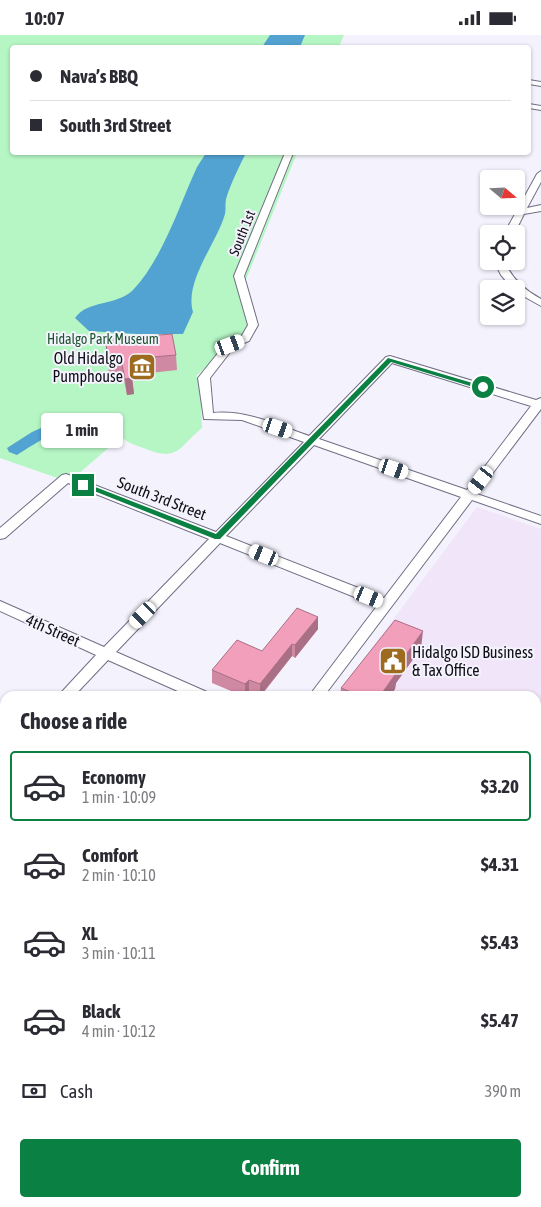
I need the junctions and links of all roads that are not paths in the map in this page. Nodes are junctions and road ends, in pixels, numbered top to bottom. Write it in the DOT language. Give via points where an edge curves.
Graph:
graph roads {
  1 [pos="288,155"];
  2 [pos="541,175"];
  3 [pos="525,205"];
  4 [pos="541,208"];
  5 [pos="525,211"];
  6 [pos="502,270"];
  7 [pos="541,303"];
  8 [pos="540,403"];
  9 [pos="311,440"];
  10 [pos="470,495"];
  11 [pos="541,520"];
  12 [pos="0,535"];
  13 [pos="217,537"];
  14 [pos="386,604"];
  15 [pos="0,606"];
  16 [pos="106,654"];
  17 [pos="70,691"];
  18 [pos="191,691"];
  19 [pos="320,691"];
  1 -- 9 [label="street, South 1st" via="239,276 253,325 245,339 230,345 204,378 208,417 239,416"];
  2 -- 3 [label="street"];
  4 -- 5 [label="street"];
  6 -- 7 [label="street" via="515,286"];
  8 -- 9 [label="street" via="390,359"];
  8 -- 10 [label="street"];
  9 -- 10 [label="street"];
  9 -- 13 [label="street"];
  10 -- 11 [label="street"];
  10 -- 14 [label="street"];
  12 -- 13 [label="street, South 3rd Street" via="66,478"];
  13 -- 14 [label="street, South 3rd Street"];
  13 -- 16 [label="street"];
  14 -- 19 [label="street"];
  15 -- 16 [label="street, 4th Street"];
  16 -- 17 [label="street"];
  16 -- 18 [label="street, 4th Street"];
}
